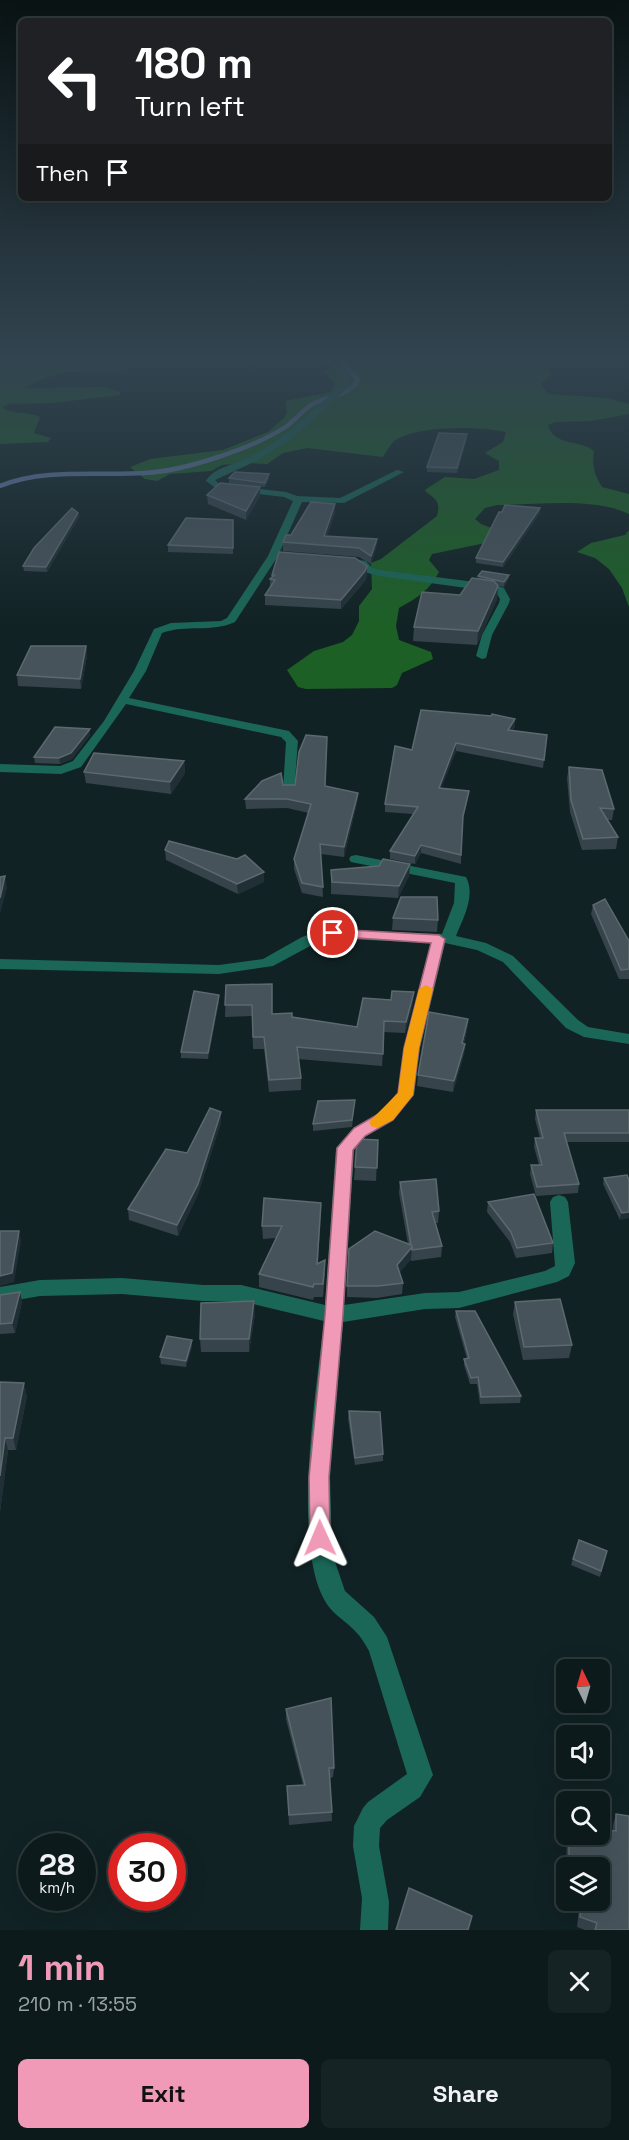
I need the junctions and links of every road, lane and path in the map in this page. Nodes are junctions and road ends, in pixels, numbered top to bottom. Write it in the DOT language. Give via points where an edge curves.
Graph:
graph roads {
  1 [pos="269,449"];
  2 [pos="400,472"];
  3 [pos="297,499"];
  4 [pos="273,556"];
  5 [pos="285,557"];
  6 [pos="340,561"];
  7 [pos="482,656"];
  8 [pos="123,700"];
  9 [pos="0,768"];
  10 [pos="289,790"];
  11 [pos="356,859"];
  12 [pos="443,939"];
  13 [pos="0,964"];
  14 [pos="629,1039"];
  15 [pos="559,1202"];
  16 [pos="0,1294"];
  17 [pos="334,1315"];
  18 [pos="374,1930"];
  1 -- 3 [label="street" via="210,481 217,486"];
  2 -- 3 [label="street" via="341,501"];
  3 -- 4 [label="street"];
  4 -- 5 [label="street"];
  4 -- 8 [label="street" via="228,622 171,626 158,631"];
  6 -- 7 [label="street" via="359,562 380,573 500,590 504,603"];
  8 -- 9 [label="street" via="88,752 72,767"];
  8 -- 10 [label="street" via="285,734 292,741"];
  11 -- 12 [label="street" via="461,880 462,901"];
  12 -- 13 [label="street" via="324,933 271,962 243,968"];
  12 -- 14 [label="street" via="481,946 508,960 572,1024 585,1032"];
  12 -- 17 [label="street" via="412,1048 406,1095 387,1116 360,1132 345,1148"];
  15 -- 17 [label="street" via="566,1263 558,1275 459,1300 425,1301"];
  16 -- 17 [label="street" via="40,1288 122,1286 241,1293"];
  17 -- 18 [label="street" via="319,1477 323,1567 337,1599 366,1625 379,1646 420,1775 413,1787 383,1806 367,1826 375,1897"];
}
